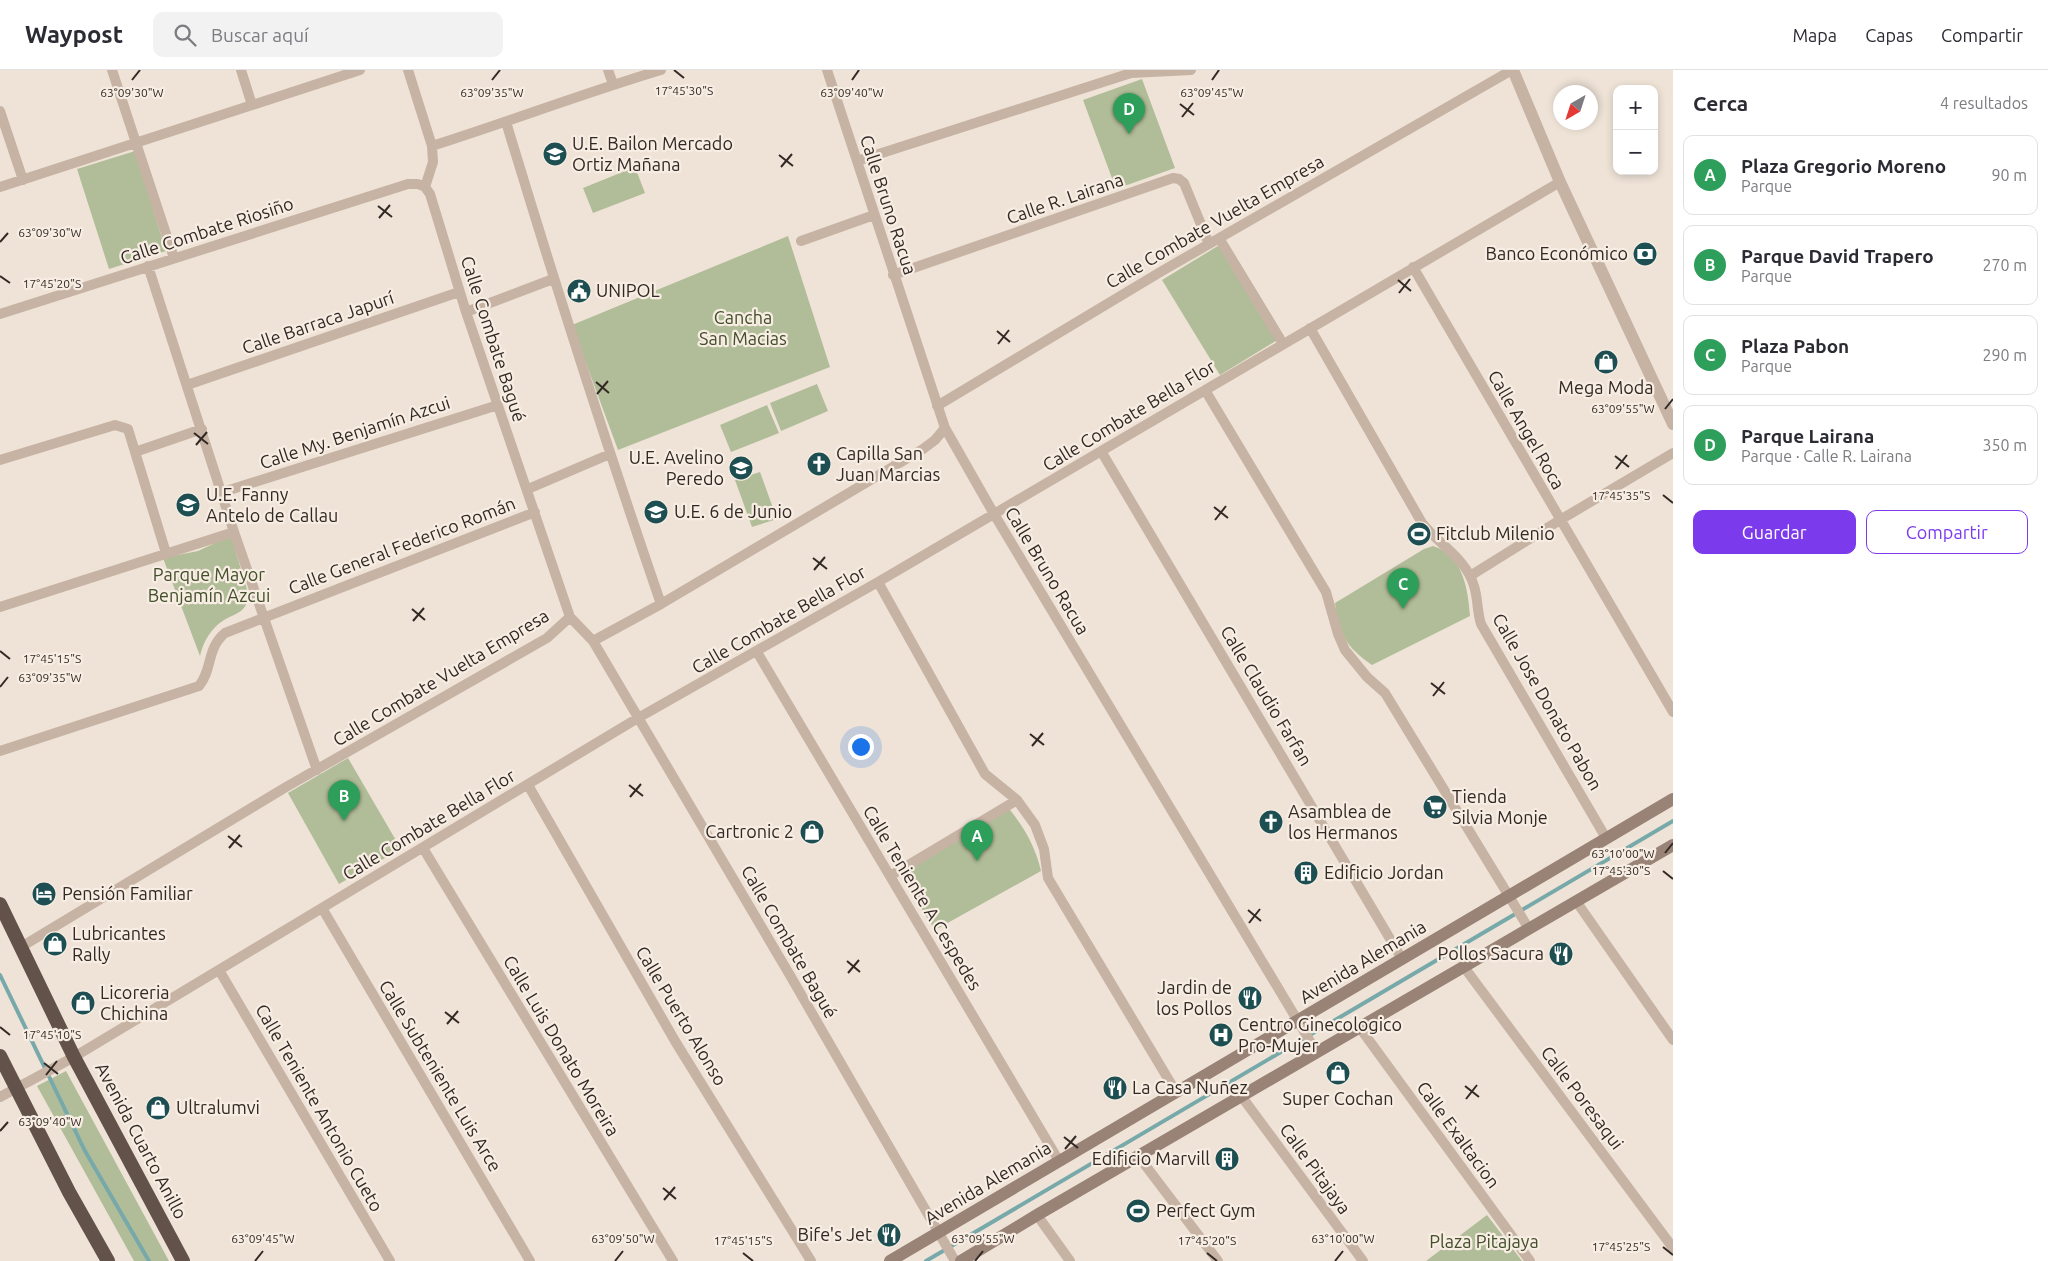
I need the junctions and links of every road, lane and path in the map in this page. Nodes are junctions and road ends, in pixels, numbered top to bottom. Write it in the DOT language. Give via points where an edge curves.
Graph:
graph roads {
  1 [pos="112,70"];
  2 [pos="241,70"];
  3 [pos="360,70"];
  4 [pos="408,70"];
  5 [pos="608,70"];
  6 [pos="661,70"];
  7 [pos="827,70"];
  8 [pos="1191,70"];
  9 [pos="1513,70"];
  10 [pos="1114,74"];
  11 [pos="613,84"];
  12 [pos="252,105"];
  13 [pos="0,110"];
  14 [pos="506,122"];
  15 [pos="136,143"];
  16 [pos="432,146"];
  17 [pos="856,161"];
  18 [pos="23,180"];
  19 [pos="1560,182"];
  20 [pos="425,187"];
  21 [pos="0,188"];
  22 [pos="874,215"];
  23 [pos="1219,238"];
  24 [pos="801,241"];
  25 [pos="1208,244"];
  26 [pos="174,258"];
  27 [pos="148,266"];
  28 [pos="1413,267"];
  29 [pos="893,275"];
  30 [pos="553,278"];
  31 [pos="459,292"];
  32 [pos="466,312"];
  33 [pos="0,314"];
  34 [pos="1310,328"];
  35 [pos="1283,344"];
  36 [pos="187,385"];
  37 [pos="1205,390"];
  38 [pos="498,405"];
  39 [pos="937,406"];
  40 [pos="1673,424"];
  41 [pos="945,428"];
  42 [pos="202,429"];
  43 [pos="1101,451"];
  44 [pos="136,452"];
  45 [pos="1673,453"];
  46 [pos="610,454"];
  47 [pos="0,460"];
  48 [pos="528,489"];
  49 [pos="223,492"];
  50 [pos="535,512"];
  51 [pos="994,514"];
  52 [pos="1560,520"];
  53 [pos="234,532"];
  54 [pos="166,553"];
  55 [pos="1470,576"];
  56 [pos="878,582"];
  57 [pos="661,604"];
  58 [pos="0,607"];
  59 [pos="570,617"];
  60 [pos="263,618"];
  61 [pos="594,641"];
  62 [pos="757,652"];
  63 [pos="1673,712"];
  64 [pos="638,718"];
  65 [pos="0,751"];
  66 [pos="317,770"];
  67 [pos="528,784"];
  68 [pos="1673,799"];
  69 [pos="1017,800"];
  70 [pos="1606,838"];
  71 [pos="1673,845"];
  72 [pos="422,848"];
  73 [pos="890,876"];
  74 [pos="1508,895"];
  75 [pos="1576,901"];
  76 [pos="0,904"];
  77 [pos="322,908"];
  78 [pos="1526,925"];
  79 [pos="21,947"];
  80 [pos="1402,959"];
  81 [pos="1464,967"];
  82 [pos="219,970"];
  83 [pos="1302,1026"];
  84 [pos="1360,1028"];
  85 [pos="1673,1040"];
  86 [pos="1315,1050"];
  87 [pos="0,1056"];
  88 [pos="69,1060"];
  89 [pos="21,1086"];
  90 [pos="1176,1092"];
  91 [pos="0,1097"];
  92 [pos="1242,1097"];
  93 [pos="1139,1157"];
  94 [pos="1059,1161"];
  95 [pos="1037,1215"];
  96 [pos="940,1236"];
  97 [pos="1673,1248"];
  98 [pos="956,1260"];
  99 [pos="108,1261"];
  100 [pos="183,1261"];
  101 [pos="390,1261"];
  102 [pos="530,1261"];
  103 [pos="673,1261"];
  104 [pos="811,1261"];
  105 [pos="890,1261"];
  106 [pos="1070,1261"];
  107 [pos="1218,1261"];
  108 [pos="1363,1261"];
  109 [pos="1530,1261"];
  1 -- 15 [label="street"];
  2 -- 12 [label="street"];
  3 -- 12 [label="street"];
  4 -- 16 [label="street"];
  5 -- 11 [label="street"];
  6 -- 11 [label="street"];
  7 -- 17 [label="street, Calle Bruno Racua"];
  8 -- 10 [label="street"];
  9 -- 19 [label="street"];
  9 -- 23 [label="street, Calle Combate Vuelta Empresa"];
  10 -- 17 [label="street"];
  11 -- 14 [label="street"];
  12 -- 15 [label="street"];
  13 -- 18 [label="street"];
  14 -- 16 [label="street"];
  14 -- 30 [label="street"];
  15 -- 18 [label="street"];
  15 -- 26 [label="street"];
  16 -- 20 [label="street" via="433,162"];
  17 -- 22 [label="street, Calle Bruno Racua"];
  18 -- 21 [label="street"];
  19 -- 28 [label="street, Calle Combate Bella Flor"];
  19 -- 40 [label="street"];
  20 -- 26 [label="street, Calle Combate Riosiño" via="408,184"];
  20 -- 31 [label="street, Calle Combate Bagué" via="430,194"];
  22 -- 24 [label="street"];
  22 -- 29 [label="street, Calle Bruno Racua"];
  23 -- 25 [label="street, Calle Combate Vuelta Empresa"];
  23 -- 35 [label="street"];
  25 -- 29 [label="street, Calle R. Lairana" via="1184,183 1173,178"];
  25 -- 39 [label="street, Calle Combate Vuelta Empresa"];
  26 -- 27 [label="street, Calle Combate Riosiño"];
  27 -- 33 [label="street, Calle Combate Riosiño"];
  27 -- 36 [label="street"];
  28 -- 34 [label="street, Calle Combate Bella Flor"];
  28 -- 52 [label="street, Calle Angel Roca"];
  29 -- 39 [label="street, Calle Bruno Racua"];
  30 -- 32 [label="street"];
  30 -- 46 [label="street"];
  31 -- 32 [label="street, Calle Combate Bagué"];
  31 -- 36 [label="street, Calle Barraca Japurí"];
  32 -- 38 [label="street, Calle Combate Bagué"];
  34 -- 35 [label="street, Calle Combate Bella Flor"];
  34 -- 55 [label="street, Calle Jose Donato Pabon" via="1422,523"];
  35 -- 37 [label="street, Calle Combate Bella Flor"];
  36 -- 42 [label="street"];
  37 -- 43 [label="street, Calle Combate Bella Flor"];
  37 -- 74 [label="street" via="1326,592 1345,650 1385,693"];
  38 -- 48 [label="street, Calle Combate Bagué"];
  38 -- 49 [label="street, Calle My. Benjamín Azcui"];
  39 -- 41 [label="street, Calle Bruno Racua"];
  41 -- 51 [label="street, Calle Bruno Racua"];
  41 -- 57 [label="street" via="923,449"];
  42 -- 44 [label="street"];
  42 -- 49 [label="street"];
  43 -- 51 [label="street, Calle Combate Bella Flor"];
  43 -- 80 [label="street, Calle Claudio Farfan"];
  44 -- 47 [label="street" via="128,430 115,425"];
  44 -- 54 [label="street"];
  45 -- 52 [label="street"];
  46 -- 48 [label="street"];
  46 -- 57 [label="street"];
  48 -- 50 [label="street, Calle Combate Bagué"];
  49 -- 53 [label="street"];
  50 -- 59 [label="street, Calle Combate Bagué"];
  50 -- 60 [label="street, Calle General Federico Román"];
  51 -- 56 [label="street, Calle Combate Bella Flor"];
  51 -- 83 [label="street, Calle Bruno Racua"];
  52 -- 55 [label="street"];
  52 -- 63 [label="street, Calle Angel Roca"];
  53 -- 54 [label="street"];
  53 -- 60 [label="street"];
  54 -- 58 [label="street"];
  55 -- 70 [label="street, Calle Jose Donato Pabon" via="1481,624"];
  56 -- 62 [label="street, Calle Combate Bella Flor"];
  56 -- 69 [label="street" via="985,774"];
  57 -- 61 [label="street"];
  59 -- 61 [label="street, Calle Combate Vuelta Empresa"];
  59 -- 66 [label="street, Calle Combate Vuelta Empresa" via="546,638"];
  60 -- 65 [label="street, Calle General Federico Román" via="217,639 205,678 199,686"];
  60 -- 66 [label="street"];
  61 -- 64 [label="street, Calle Combate Bagué"];
  62 -- 64 [label="street, Calle Combate Bella Flor"];
  62 -- 73 [label="street, Calle Teniente A Cespedes"];
  64 -- 67 [label="street, Calle Combate Bella Flor"];
  64 -- 96 [label="street, Calle Combate Bagué" via="792,977"];
  66 -- 79 [label="street, Calle Combate Vuelta Empresa"];
  67 -- 72 [label="street, Calle Combate Bella Flor"];
  67 -- 104 [label="street, Calle Puerto Alonso" via="675,1041"];
  68 -- 70 [label="main road, Avenida Alemania"];
  69 -- 73 [label="street"];
  69 -- 90 [label="street" via="1036,825 1044,849 1048,878"];
  70 -- 74 [label="main road, Avenida Alemania"];
  71 -- 75 [label="main road"];
  72 -- 77 [label="street, Calle Combate Bella Flor"];
  72 -- 103 [label="street, Calle Luis Donato Moreira"];
  73 -- 94 [label="street, Calle Teniente A Cespedes"];
  74 -- 78 [label="street"];
  74 -- 80 [label="main road, Avenida Alemania"];
  75 -- 78 [label="main road"];
  75 -- 85 [label="street"];
  76 -- 79 [label="highway, Avenida Cuarto Anillo"];
  77 -- 82 [label="street, Calle Combate Bella Flor"];
  77 -- 102 [label="street, Calle Subteniente Luis Arce"];
  78 -- 81 [label="main road"];
  79 -- 88 [label="highway, Avenida Cuarto Anillo"];
  80 -- 83 [label="main road, Avenida Alemania"];
  81 -- 84 [label="main road"];
  81 -- 97 [label="street, Calle Poresaqui"];
  82 -- 88 [label="street, Calle Combate Bella Flor"];
  82 -- 101 [label="street, Calle Teniente Antonio Cueto"];
  83 -- 86 [label="street, Calle Bruno Racua"];
  83 -- 90 [label="main road, Avenida Alemania"];
  84 -- 86 [label="main road"];
  84 -- 109 [label="street, Calle Exaltacion"];
  86 -- 92 [label="main road"];
  87 -- 89 [label="highway"];
  88 -- 89 [label="street, Calle Combate Bella Flor"];
  88 -- 100 [label="highway, Avenida Cuarto Anillo"];
  89 -- 91 [label="street, Calle Combate Bella Flor"];
  89 -- 99 [label="highway"];
  90 -- 94 [label="main road, Avenida Alemania"];
  92 -- 93 [label="main road"];
  92 -- 108 [label="street, Calle Pitajaya"];
  93 -- 95 [label="main road"];
  93 -- 107 [label="street"];
  94 -- 96 [label="main road, Avenida Alemania"];
  95 -- 98 [label="main road"];
  95 -- 106 [label="street"];
  96 -- 98 [label="street, Calle Combate Bagué"];
  96 -- 105 [label="main road, Avenida Alemania"];
}
